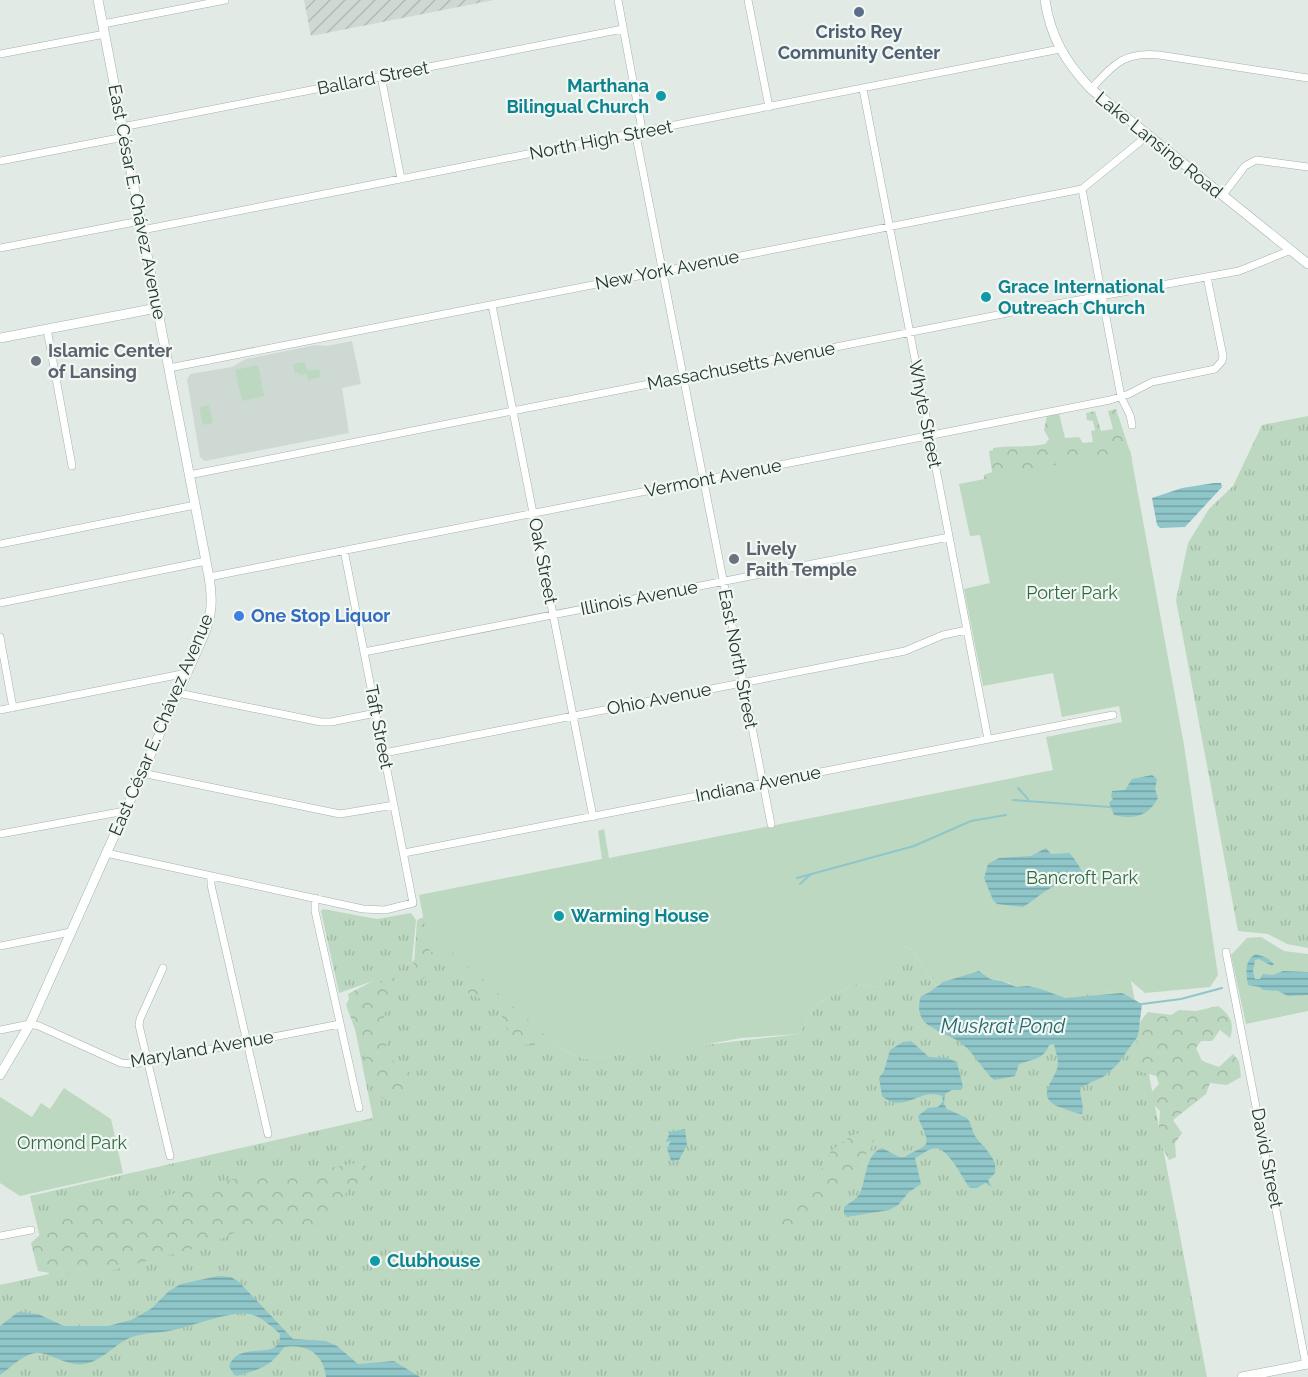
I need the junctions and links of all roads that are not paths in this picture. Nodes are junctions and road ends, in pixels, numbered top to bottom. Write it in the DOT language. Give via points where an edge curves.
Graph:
graph roads {
  1 [pos="98,0"];
  2 [pos="225,0"];
  3 [pos="618,0"];
  4 [pos="748,0"];
  5 [pos="1046,0"];
  6 [pos="103,24"];
  7 [pos="623,29"];
  8 [pos="105,34"];
  9 [pos="1060,49"];
  10 [pos="0,54"];
  11 [pos="381,76"];
  12 [pos="1308,78"];
  13 [pos="863,89"];
  14 [pos="1091,90"];
  15 [pos="769,107"];
  16 [pos="123,132"];
  17 [pos="639,133"];
  18 [pos="1147,136"];
  19 [pos="0,161"];
  20 [pos="1308,167"];
  21 [pos="401,179"];
  22 [pos="1082,189"];
  23 [pos="1222,196"];
  24 [pos="141,225"];
  25 [pos="889,227"];
  26 [pos="0,248"];
  27 [pos="1291,250"];
  28 [pos="1308,264"];
  29 [pos="662,271"];
  30 [pos="1208,277"];
  31 [pos="1102,296"];
  32 [pos="492,304"];
  33 [pos="158,308"];
  34 [pos="47,329"];
  35 [pos="909,333"];
  36 [pos="0,338"];
  37 [pos="169,368"];
  38 [pos="683,377"];
  39 [pos="1120,397"];
  40 [pos="513,411"];
  41 [pos="1132,425"];
  42 [pos="929,436"];
  43 [pos="72,466"];
  44 [pos="189,475"];
  45 [pos="703,480"];
  46 [pos="195,505"];
  47 [pos="534,513"];
  48 [pos="949,537"];
  49 [pos="0,544"];
  50 [pos="344,550"];
  51 [pos="206,561"];
  52 [pos="209,577"];
  53 [pos="723,581"];
  54 [pos="0,603"];
  55 [pos="554,615"];
  56 [pos="967,630"];
  57 [pos="0,637"];
  58 [pos="364,652"];
  59 [pos="187,673"];
  60 [pos="743,682"];
  61 [pos="177,693"];
  62 [pos="14,708"];
  63 [pos="0,710"];
  64 [pos="376,713"];
  65 [pos="573,715"];
  66 [pos="1113,715"];
  67 [pos="988,739"];
  68 [pos="384,753"];
  69 [pos="142,773"];
  70 [pos="763,784"];
  71 [pos="394,805"];
  72 [pos="125,811"];
  73 [pos="593,817"];
  74 [pos="771,824"];
  75 [pos="0,834"];
  76 [pos="404,853"];
  77 [pos="106,854"];
  78 [pos="211,876"];
  79 [pos="315,898"];
  80 [pos="71,932"];
  81 [pos="0,946"];
  82 [pos="1226,952"];
  83 [pos="163,968"];
  84 [pos="30,1024"];
  85 [pos="340,1024"];
  86 [pos="0,1030"];
  87 [pos="246,1042"];
  88 [pos="148,1062"];
  89 [pos="0,1075"];
  90 [pos="359,1108"];
  91 [pos="268,1134"];
  92 [pos="170,1156"];
  93 [pos="30,1230"];
  94 [pos="0,1236"];
  95 [pos="1307,1364"];
  96 [pos="1242,1377"];
  1 -- 6 [label="street, East César E. Chávez Avenue"];
  2 -- 6 [label="street"];
  3 -- 7 [label="street, East North Street"];
  4 -- 15 [label="street"];
  5 -- 9 [label="street, Lake Lansing Road"];
  6 -- 8 [label="street, East César E. Chávez Avenue"];
  7 -- 11 [label="street, Ballard Street"];
  7 -- 17 [label="street, East North Street" via="641,124"];
  8 -- 10 [label="street"];
  8 -- 16 [label="street, East César E. Chávez Avenue"];
  9 -- 13 [label="street, North High Street"];
  9 -- 14 [label="street, Lake Lansing Road"];
  11 -- 16 [label="street, Ballard Street"];
  11 -- 21 [label="street"];
  12 -- 14 [label="street" via="1141,54 1119,61"];
  13 -- 15 [label="street, North High Street"];
  13 -- 25 [label="street, Whyte Street"];
  14 -- 18 [label="street, Lake Lansing Road"];
  15 -- 17 [label="street, North High Street"];
  16 -- 19 [label="street, Ballard Street"];
  16 -- 24 [label="street, East César E. Chávez Avenue"];
  17 -- 21 [label="street, North High Street"];
  17 -- 29 [label="street, East North Street" via="637,141"];
  18 -- 22 [label="street, New York Avenue"];
  18 -- 23 [label="street, Lake Lansing Road"];
  20 -- 23 [label="street" via="1256,160 1245,166"];
  21 -- 24 [label="street, North High Street"];
  22 -- 25 [label="street, New York Avenue"];
  22 -- 31 [label="street"];
  23 -- 27 [label="street, Lake Lansing Road"];
  24 -- 26 [label="street, North High Street"];
  24 -- 33 [label="street, East César E. Chávez Avenue"];
  25 -- 29 [label="street, New York Avenue"];
  25 -- 35 [label="street, Whyte Street"];
  27 -- 28 [label="street, Lake Lansing Road"];
  27 -- 30 [label="street, Massachusetts Avenue" via="1248,269"];
  29 -- 32 [label="street, New York Avenue"];
  29 -- 38 [label="street, East North Street"];
  30 -- 31 [label="street, Massachusetts Avenue"];
  30 -- 39 [label="street, Vermont Avenue" via="1222,361 1215,369 1152,382"];
  31 -- 35 [label="street, Massachusetts Avenue"];
  31 -- 39 [label="street"];
  32 -- 37 [label="street, New York Avenue"];
  32 -- 40 [label="street, Oak Street"];
  33 -- 34 [label="street"];
  33 -- 37 [label="street, East César E. Chávez Avenue"];
  34 -- 36 [label="street"];
  34 -- 43 [label="street"];
  35 -- 38 [label="street, Massachusetts Avenue"];
  35 -- 42 [label="street, Whyte Street"];
  37 -- 44 [label="street, East César E. Chávez Avenue"];
  38 -- 40 [label="street, Massachusetts Avenue"];
  38 -- 45 [label="street, East North Street"];
  39 -- 41 [label="street"];
  39 -- 42 [label="street, Vermont Avenue"];
  40 -- 44 [label="street, Massachusetts Avenue"];
  40 -- 47 [label="street, Oak Street"];
  42 -- 45 [label="street, Vermont Avenue"];
  42 -- 48 [label="street, Whyte Street"];
  44 -- 46 [label="street, East César E. Chávez Avenue"];
  45 -- 47 [label="street, Vermont Avenue"];
  45 -- 53 [label="street, East North Street"];
  46 -- 49 [label="street"];
  46 -- 51 [label="street, East César E. Chávez Avenue"];
  47 -- 50 [label="street, Vermont Avenue"];
  47 -- 55 [label="street, Oak Street"];
  48 -- 53 [label="street, Illinois Avenue"];
  48 -- 56 [label="street, Whyte Street"];
  50 -- 52 [label="street, Vermont Avenue"];
  50 -- 58 [label="street, Taft Street"];
  51 -- 52 [label="street, East César E. Chávez Avenue"];
  51 -- 54 [label="street"];
  52 -- 59 [label="street, East César E. Chávez Avenue" via="209,623"];
  53 -- 55 [label="street, Illinois Avenue"];
  53 -- 60 [label="street, East North Street"];
  55 -- 58 [label="street, Illinois Avenue"];
  55 -- 65 [label="street, Oak Street"];
  56 -- 60 [label="street, Ohio Avenue" via="905,651"];
  56 -- 67 [label="street, Whyte Street"];
  57 -- 62 [label="street"];
  58 -- 64 [label="street, Taft Street"];
  59 -- 61 [label="street, East César E. Chávez Avenue"];
  59 -- 62 [label="street"];
  60 -- 65 [label="street, Ohio Avenue"];
  60 -- 70 [label="street, East North Street"];
  61 -- 64 [label="street" via="321,722"];
  61 -- 69 [label="street, East César E. Chávez Avenue"];
  62 -- 63 [label="street"];
  64 -- 68 [label="street, Taft Street"];
  65 -- 68 [label="street, Ohio Avenue"];
  65 -- 73 [label="street, Oak Street"];
  66 -- 67 [label="street, Indiana Avenue"];
  67 -- 70 [label="street, Indiana Avenue"];
  68 -- 71 [label="street, Taft Street"];
  69 -- 71 [label="street" via="339,814"];
  69 -- 72 [label="street, East César E. Chávez Avenue"];
  70 -- 73 [label="street, Indiana Avenue"];
  70 -- 74 [label="street, East North Street"];
  71 -- 76 [label="street, Taft Street"];
  72 -- 75 [label="street"];
  72 -- 77 [label="street, East César E. Chávez Avenue"];
  73 -- 76 [label="street, Indiana Avenue"];
  76 -- 79 [label="street, Taft Street" via="413,903 374,910"];
  77 -- 78 [label="street"];
  77 -- 80 [label="street, East César E. Chávez Avenue"];
  78 -- 79 [label="street"];
  78 -- 87 [label="street"];
  79 -- 85 [label="street"];
  80 -- 81 [label="street"];
  80 -- 84 [label="street, East César E. Chávez Avenue"];
  82 -- 95 [label="street, David Street"];
  83 -- 88 [label="street" via="140,1019"];
  84 -- 86 [label="street"];
  84 -- 88 [label="street, Maryland Avenue" via="122,1063"];
  84 -- 89 [label="street, East César E. Chávez Avenue"];
  85 -- 87 [label="street, Maryland Avenue"];
  85 -- 90 [label="street"];
  87 -- 88 [label="street, Maryland Avenue"];
  87 -- 91 [label="street"];
  88 -- 92 [label="street"];
  93 -- 94 [label="street"];
  95 -- 96 [label="street"];
}
